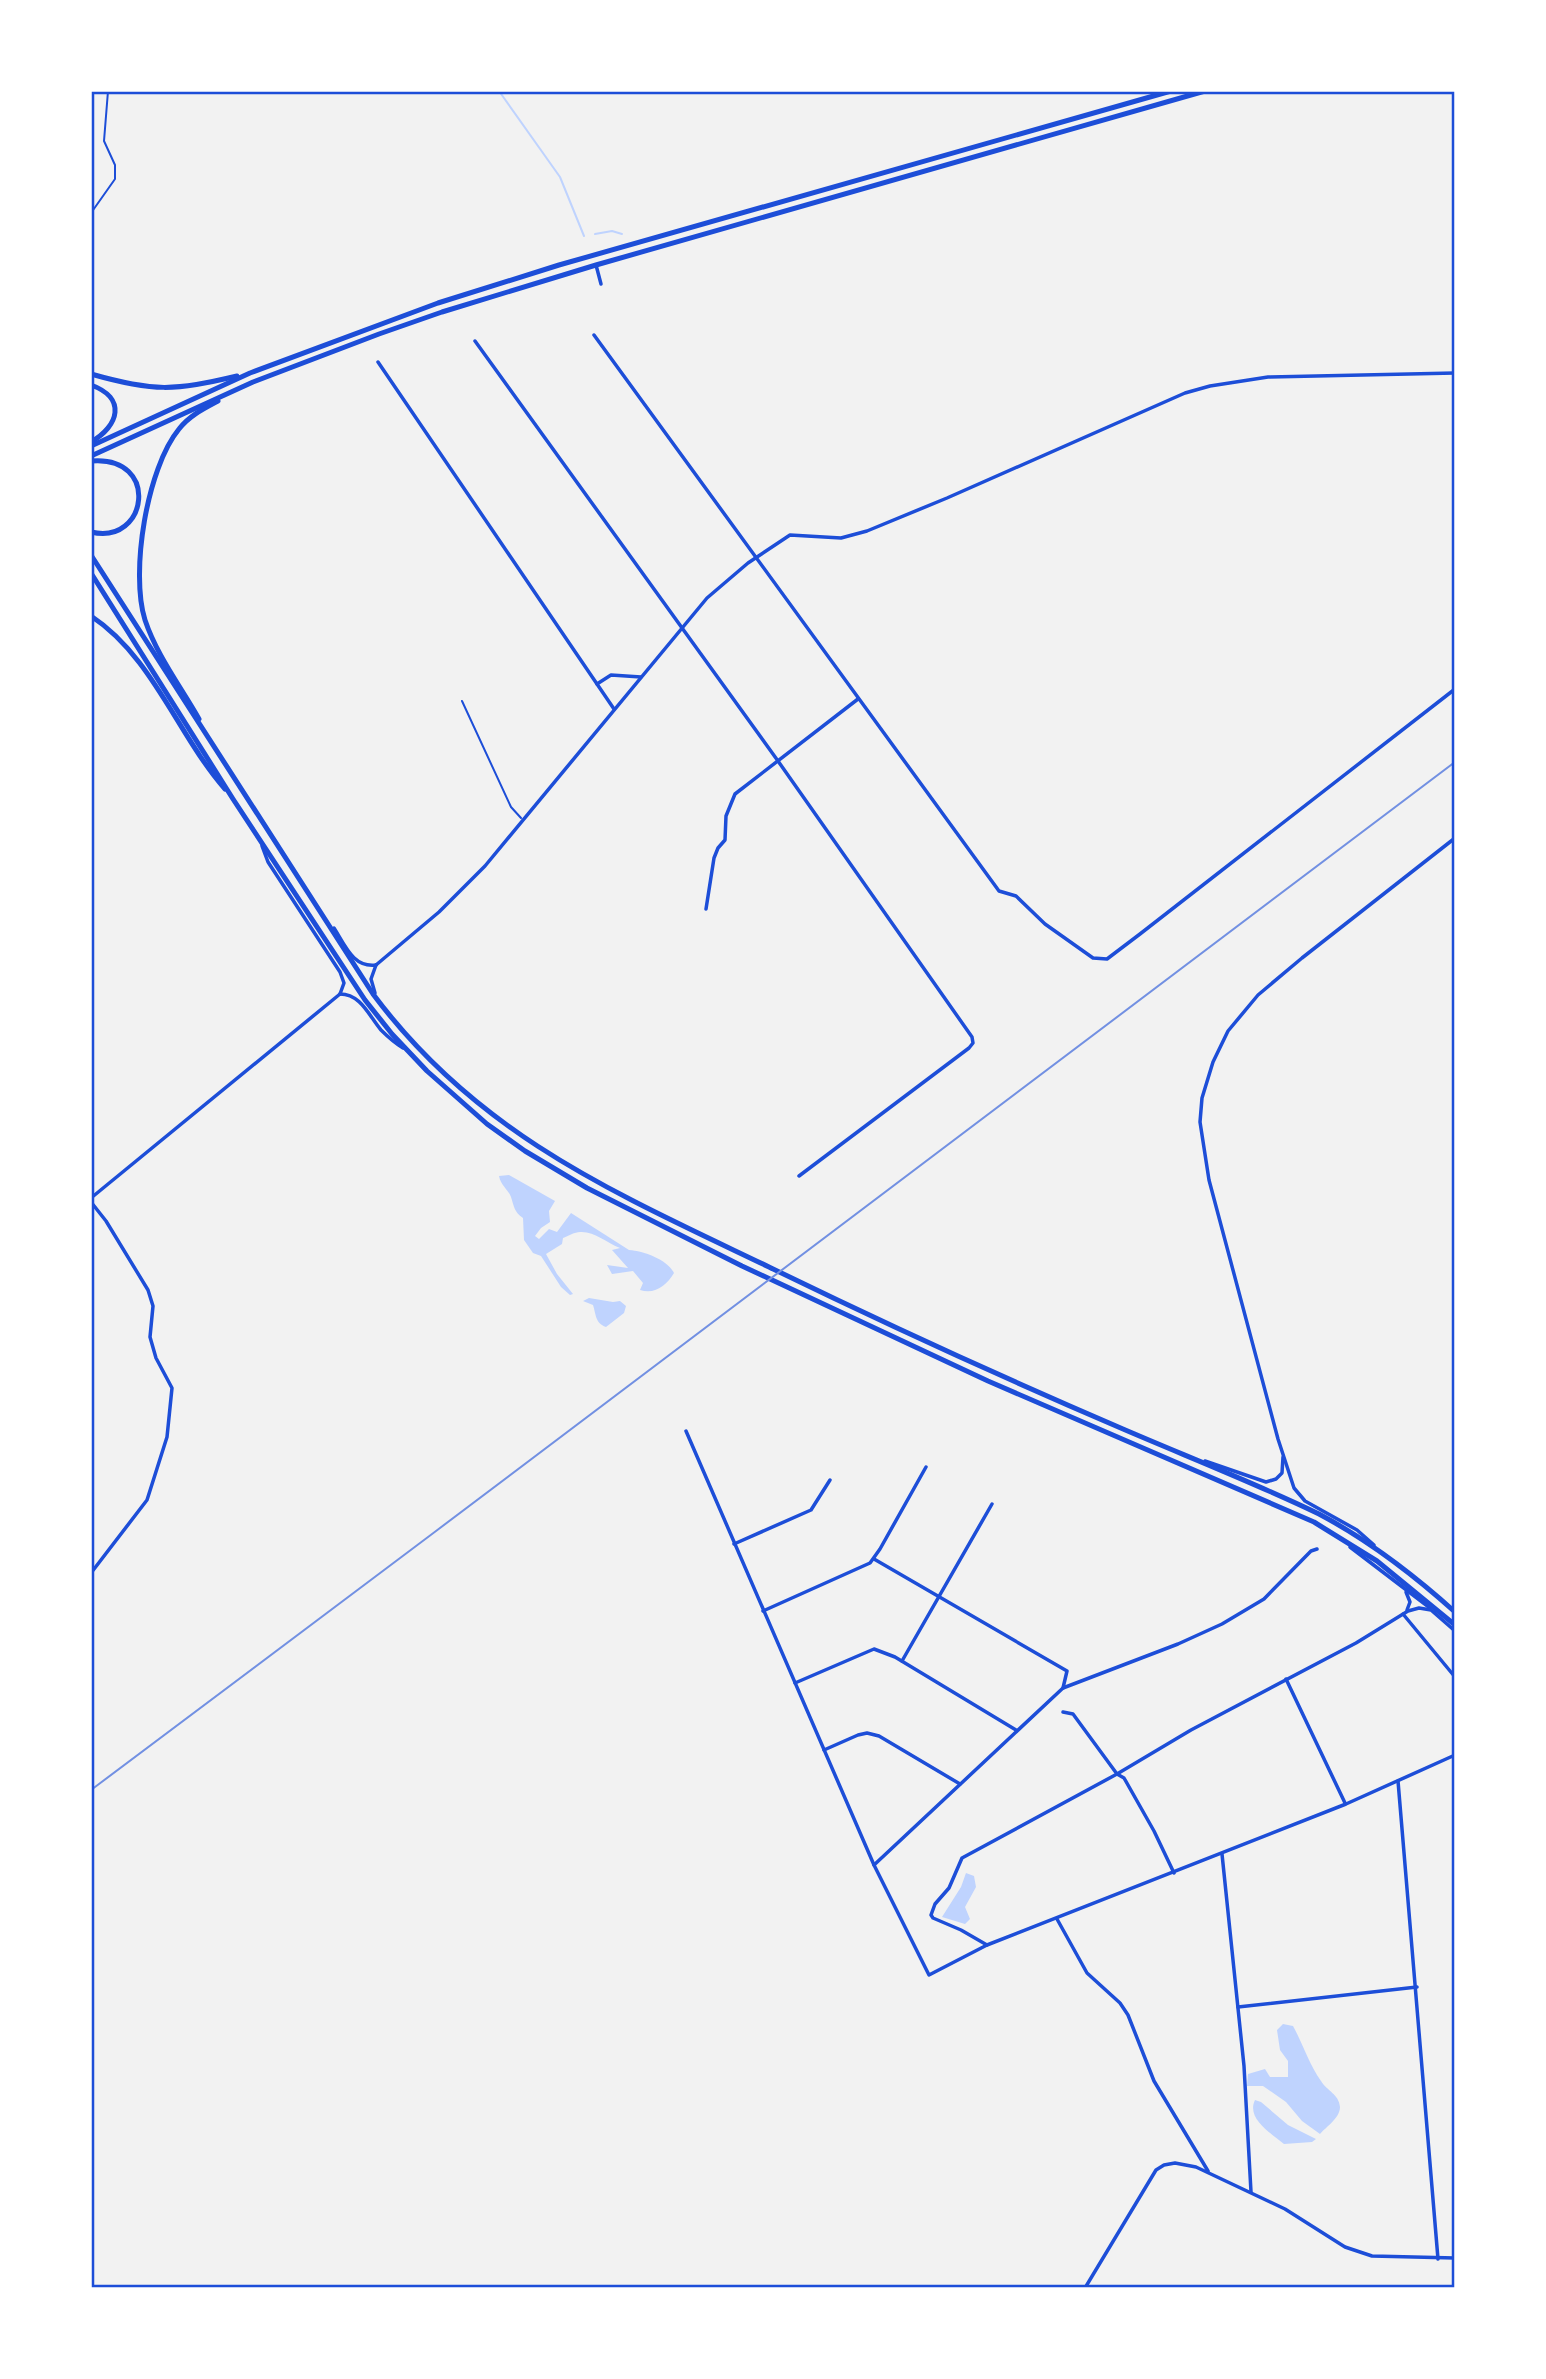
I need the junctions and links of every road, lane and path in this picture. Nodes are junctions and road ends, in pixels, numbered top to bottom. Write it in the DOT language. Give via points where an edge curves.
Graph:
graph roads {
  1 [pos="108,91"];
  2 [pos="1171,91"];
  3 [pos="1205,91"];
  4 [pos="91,213"];
  5 [pos="596,265"];
  6 [pos="601,284"];
  7 [pos="594,335"];
  8 [pos="475,341"];
  9 [pos="378,362"];
  10 [pos="91,373"];
  11 [pos="250,373"];
  12 [pos="1455,373"];
  13 [pos="253,382"];
  14 [pos="91,385"];
  15 [pos="91,444"];
  16 [pos="91,459"];
  17 [pos="91,531"];
  18 [pos="91,555"];
  19 [pos="755,558"];
  20 [pos="91,573"];
  21 [pos="91,615"];
  22 [pos="682,627"];
  23 [pos="640,677"];
  24 [pos="597,684"];
  25 [pos="1455,689"];
  26 [pos="858,699"];
  27 [pos="463,701"];
  28 [pos="614,709"];
  29 [pos="221,759"];
  30 [pos="778,761"];
  31 [pos="233,799"];
  32 [pos="522,819"];
  33 [pos="258,837"];
  34 [pos="1455,838"];
  35 [pos="312,901"];
  36 [pos="706,909"];
  37 [pos="376,965"];
  38 [pos="341,994"];
  39 [pos="405,1036"];
  40 [pos="411,1055"];
  41 [pos="800,1176"];
  42 [pos="91,1200"];
  43 [pos="686,1431"];
  44 [pos="1282,1454"];
  45 [pos="1196,1460"];
  46 [pos="926,1468"];
  47 [pos="830,1480"];
  48 [pos="992,1504"];
  49 [pos="1295,1513"];
  50 [pos="734,1544"];
  51 [pos="1317,1549"];
  52 [pos="1381,1552"];
  53 [pos="874,1559"];
  54 [pos="91,1573"];
  55 [pos="1402,1586"];
  56 [pos="939,1596"];
  57 [pos="763,1611"];
  58 [pos="1434,1612"];
  59 [pos="1455,1612"];
  60 [pos="1403,1614"];
  61 [pos="1455,1625"];
  62 [pos="1455,1631"];
  63 [pos="902,1661"];
  64 [pos="1455,1677"];
  65 [pos="1286,1679"];
  66 [pos="794,1683"];
  67 [pos="1063,1688"];
  68 [pos="1063,1712"];
  69 [pos="1016,1730"];
  70 [pos="824,1749"];
  71 [pos="1455,1755"];
  72 [pos="1117,1774"];
  73 [pos="1398,1781"];
  74 [pos="960,1784"];
  75 [pos="1346,1804"];
  76 [pos="1222,1854"];
  77 [pos="874,1866"];
  78 [pos="1174,1873"];
  79 [pos="1057,1919"];
  80 [pos="987,1945"];
  81 [pos="1417,1987"];
  82 [pos="1238,2007"];
  83 [pos="1209,2173"];
  84 [pos="1251,2192"];
  85 [pos="1455,2258"];
  86 [pos="1438,2259"];
  87 [pos="1085,2288"];
  1 -- 4 [label="lane" via="104,141 115,164 114,179"];
  2 -- 11 [label="main road" via="559,265 388,320"];
  3 -- 5 [label="main road"];
  5 -- 6 [label="street"];
  5 -- 13 [label="main road" via="379,334"];
  7 -- 19 [label="street"];
  8 -- 22 [label="street"];
  9 -- 24 [label="street"];
  10 -- 11 [label="main road" via="159,389"];
  11 -- 15 [label="main road"];
  12 -- 19 [label="street" via="1268,377 1195,389 888,523 841,538 790,535"];
  13 -- 16 [label="main road"];
  13 -- 29 [label="main road" via="195,414 170,441 158,470 139,557 141,604 154,643"];
  14 -- 15 [label="main road" via="107,394 115,409 110,428"];
  16 -- 17 [label="main road" via="120,464 135,479 139,494 137,510 125,525 106,533"];
  18 -- 29 [label="main road"];
  19 -- 22 [label="street" via="719,586"];
  19 -- 26 [label="street"];
  20 -- 31 [label="main road"];
  21 -- 31 [label="main road" via="133,653 195,750"];
  22 -- 23 [label="street"];
  22 -- 30 [label="street"];
  23 -- 24 [label="street" via="611,676"];
  23 -- 28 [label="street"];
  24 -- 28 [label="street"];
  25 -- 26 [label="street" via="1171,911 1101,960 1073,946 1016,896 999,891"];
  26 -- 30 [label="street"];
  27 -- 32 [label="lane" via="511,807"];
  28 -- 32 [label="street"];
  29 -- 35 [label="main road"];
  30 -- 36 [label="street" via="735,794 726,816 725,840 714,858"];
  30 -- 41 [label="street" via="973,1043"];
  31 -- 33 [label="main road"];
  32 -- 37 [label="street" via="463,890"];
  33 -- 38 [label="street" via="268,862 343,976"];
  33 -- 40 [label="main road" via="365,1000"];
  34 -- 44 [label="street" via="1258,995 1228,1031 1205,1085 1200,1122 1206,1167"];
  35 -- 37 [label="street" via="355,960 364,966"];
  35 -- 39 [label="main road"];
  37 -- 39 [label="street" via="371,979 375,993"];
  38 -- 40 [label="street" via="358,1000 380,1029"];
  38 -- 42 [label="street"];
  39 -- 45 [label="main road" via="474,1102 530,1143 626,1198 992,1372"];
  40 -- 49 [label="main road" via="468,1108 525,1151 598,1194 999,1386"];
  42 -- 54 [label="street" via="148,1290 153,1306 150,1337 172,1388 167,1437 146,1500"];
  43 -- 50 [label="street"];
  44 -- 45 [label="street" via="1282,1474 1266,1482"];
  44 -- 52 [label="street" via="1300,1496 1357,1530"];
  45 -- 52 [label="main road" via="1319,1514"];
  46 -- 53 [label="street"];
  47 -- 50 [label="street" via="811,1510"];
  48 -- 56 [label="street"];
  49 -- 55 [label="street"];
  49 -- 61 [label="main road" via="1361,1549"];
  50 -- 57 [label="street"];
  51 -- 67 [label="street" via="1264,1599 1222,1624"];
  52 -- 59 [label="main road"];
  53 -- 56 [label="street"];
  53 -- 57 [label="street"];
  55 -- 58 [label="street"];
  55 -- 60 [label="street" via="1410,1602"];
  56 -- 63 [label="street"];
  56 -- 67 [label="street" via="1068,1671"];
  57 -- 66 [label="street"];
  58 -- 60 [label="street" via="1419,1608"];
  58 -- 62 [label="street"];
  60 -- 64 [label="street"];
  60 -- 65 [label="street"];
  63 -- 66 [label="street" via="874,1649"];
  63 -- 69 [label="street"];
  65 -- 72 [label="street"];
  65 -- 75 [label="street"];
  66 -- 70 [label="street"];
  67 -- 69 [label="street"];
  68 -- 72 [label="street" via="1073,1714"];
  69 -- 74 [label="street"];
  70 -- 74 [label="street" via="867,1733"];
  70 -- 77 [label="street"];
  71 -- 73 [label="street"];
  72 -- 78 [label="street" via="1124,1778 1154,1830"];
  72 -- 80 [label="street" via="962,1858 931,1914"];
  73 -- 75 [label="street"];
  73 -- 81 [label="street"];
  74 -- 77 [label="street"];
  75 -- 76 [label="street"];
  76 -- 78 [label="street"];
  76 -- 82 [label="street"];
  77 -- 80 [label="street" via="929,1975"];
  78 -- 79 [label="street"];
  79 -- 80 [label="street"];
  79 -- 83 [label="street" via="1087,1973 1125,2010 1154,2081"];
  81 -- 82 [label="street"];
  81 -- 86 [label="street"];
  82 -- 84 [label="street"];
  83 -- 84 [label="street"];
  83 -- 87 [label="street" via="1175,2163 1156,2171"];
  84 -- 86 [label="street" via="1358,2252"];
  85 -- 86 [label="street"];
}
